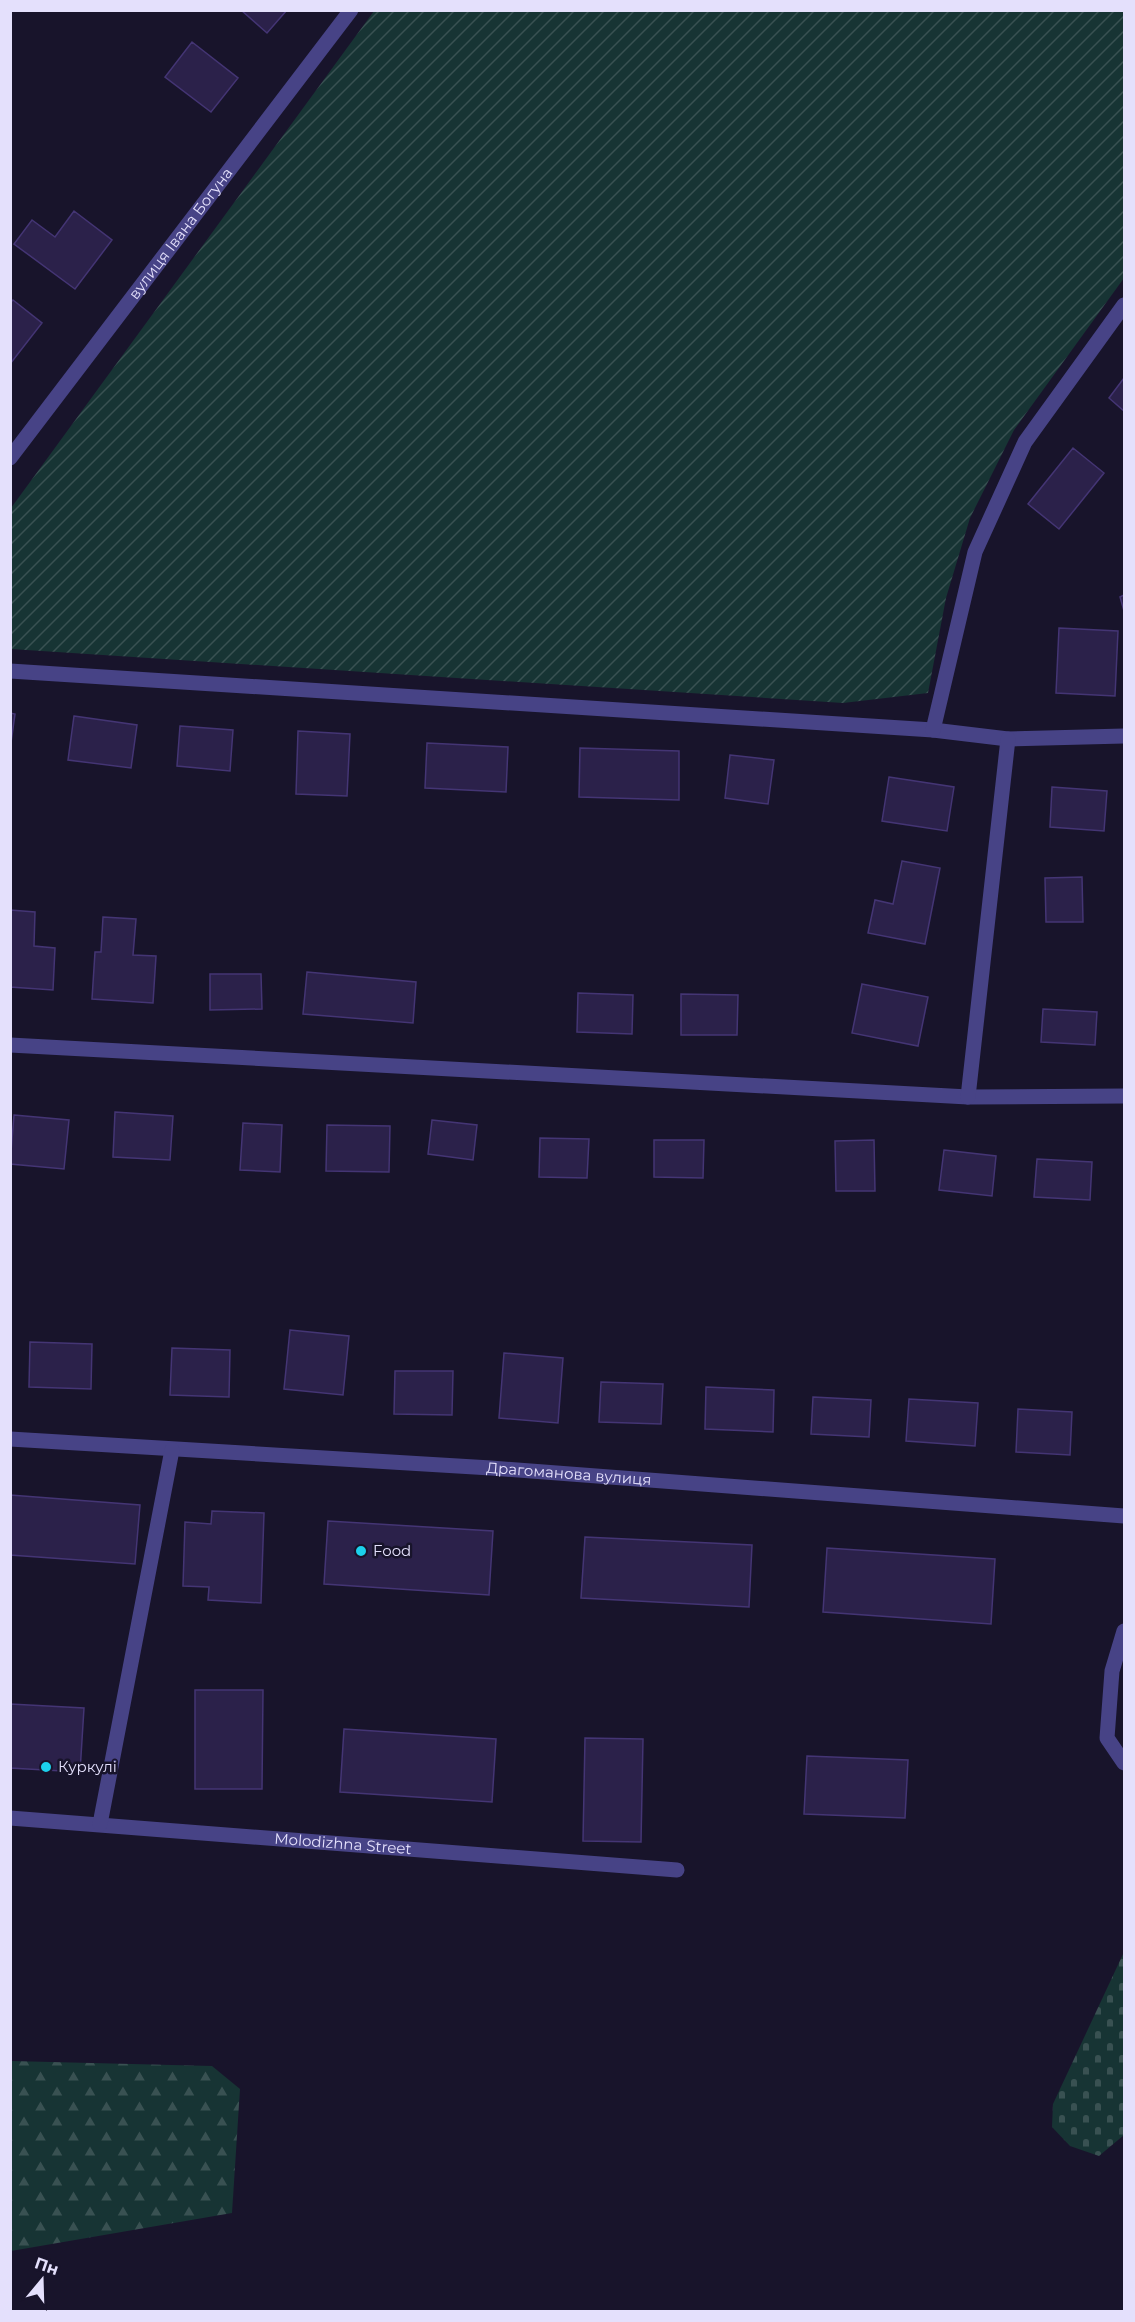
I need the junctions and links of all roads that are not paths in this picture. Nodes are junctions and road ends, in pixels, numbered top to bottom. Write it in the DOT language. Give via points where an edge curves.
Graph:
graph roads {
  1 [pos="351,10"];
  2 [pos="1125,305"];
  3 [pos="10,458"];
  4 [pos="10,671"];
  5 [pos="933,730"];
  6 [pos="1125,736"];
  7 [pos="1008,739"];
  8 [pos="10,1045"];
  9 [pos="1125,1096"];
  10 [pos="968,1097"];
  11 [pos="10,1439"];
  12 [pos="172,1449"];
  13 [pos="1125,1516"];
  14 [pos="1125,1630"];
  15 [pos="1125,1763"];
  16 [pos="10,1818"];
  17 [pos="100,1824"];
  18 [pos="677,1870"];
  1 -- 3 [label="street, вулиця Івана Богуна"];
  2 -- 5 [label="street" via="1025,442 975,552"];
  4 -- 5 [label="street"];
  5 -- 7 [label="street"];
  6 -- 7 [label="street"];
  7 -- 10 [label="street"];
  8 -- 10 [label="street"];
  9 -- 10 [label="street"];
  11 -- 12 [label="street, Драгоманова вулиця"];
  12 -- 13 [label="street, Драгоманова вулиця" via="491,1468"];
  12 -- 17 [label="street"];
  14 -- 15 [label="street" via="1112,1671 1107,1738"];
  16 -- 17 [label="street, Molodizhna Street"];
  17 -- 18 [label="street, Molodizhna Street"];
}
